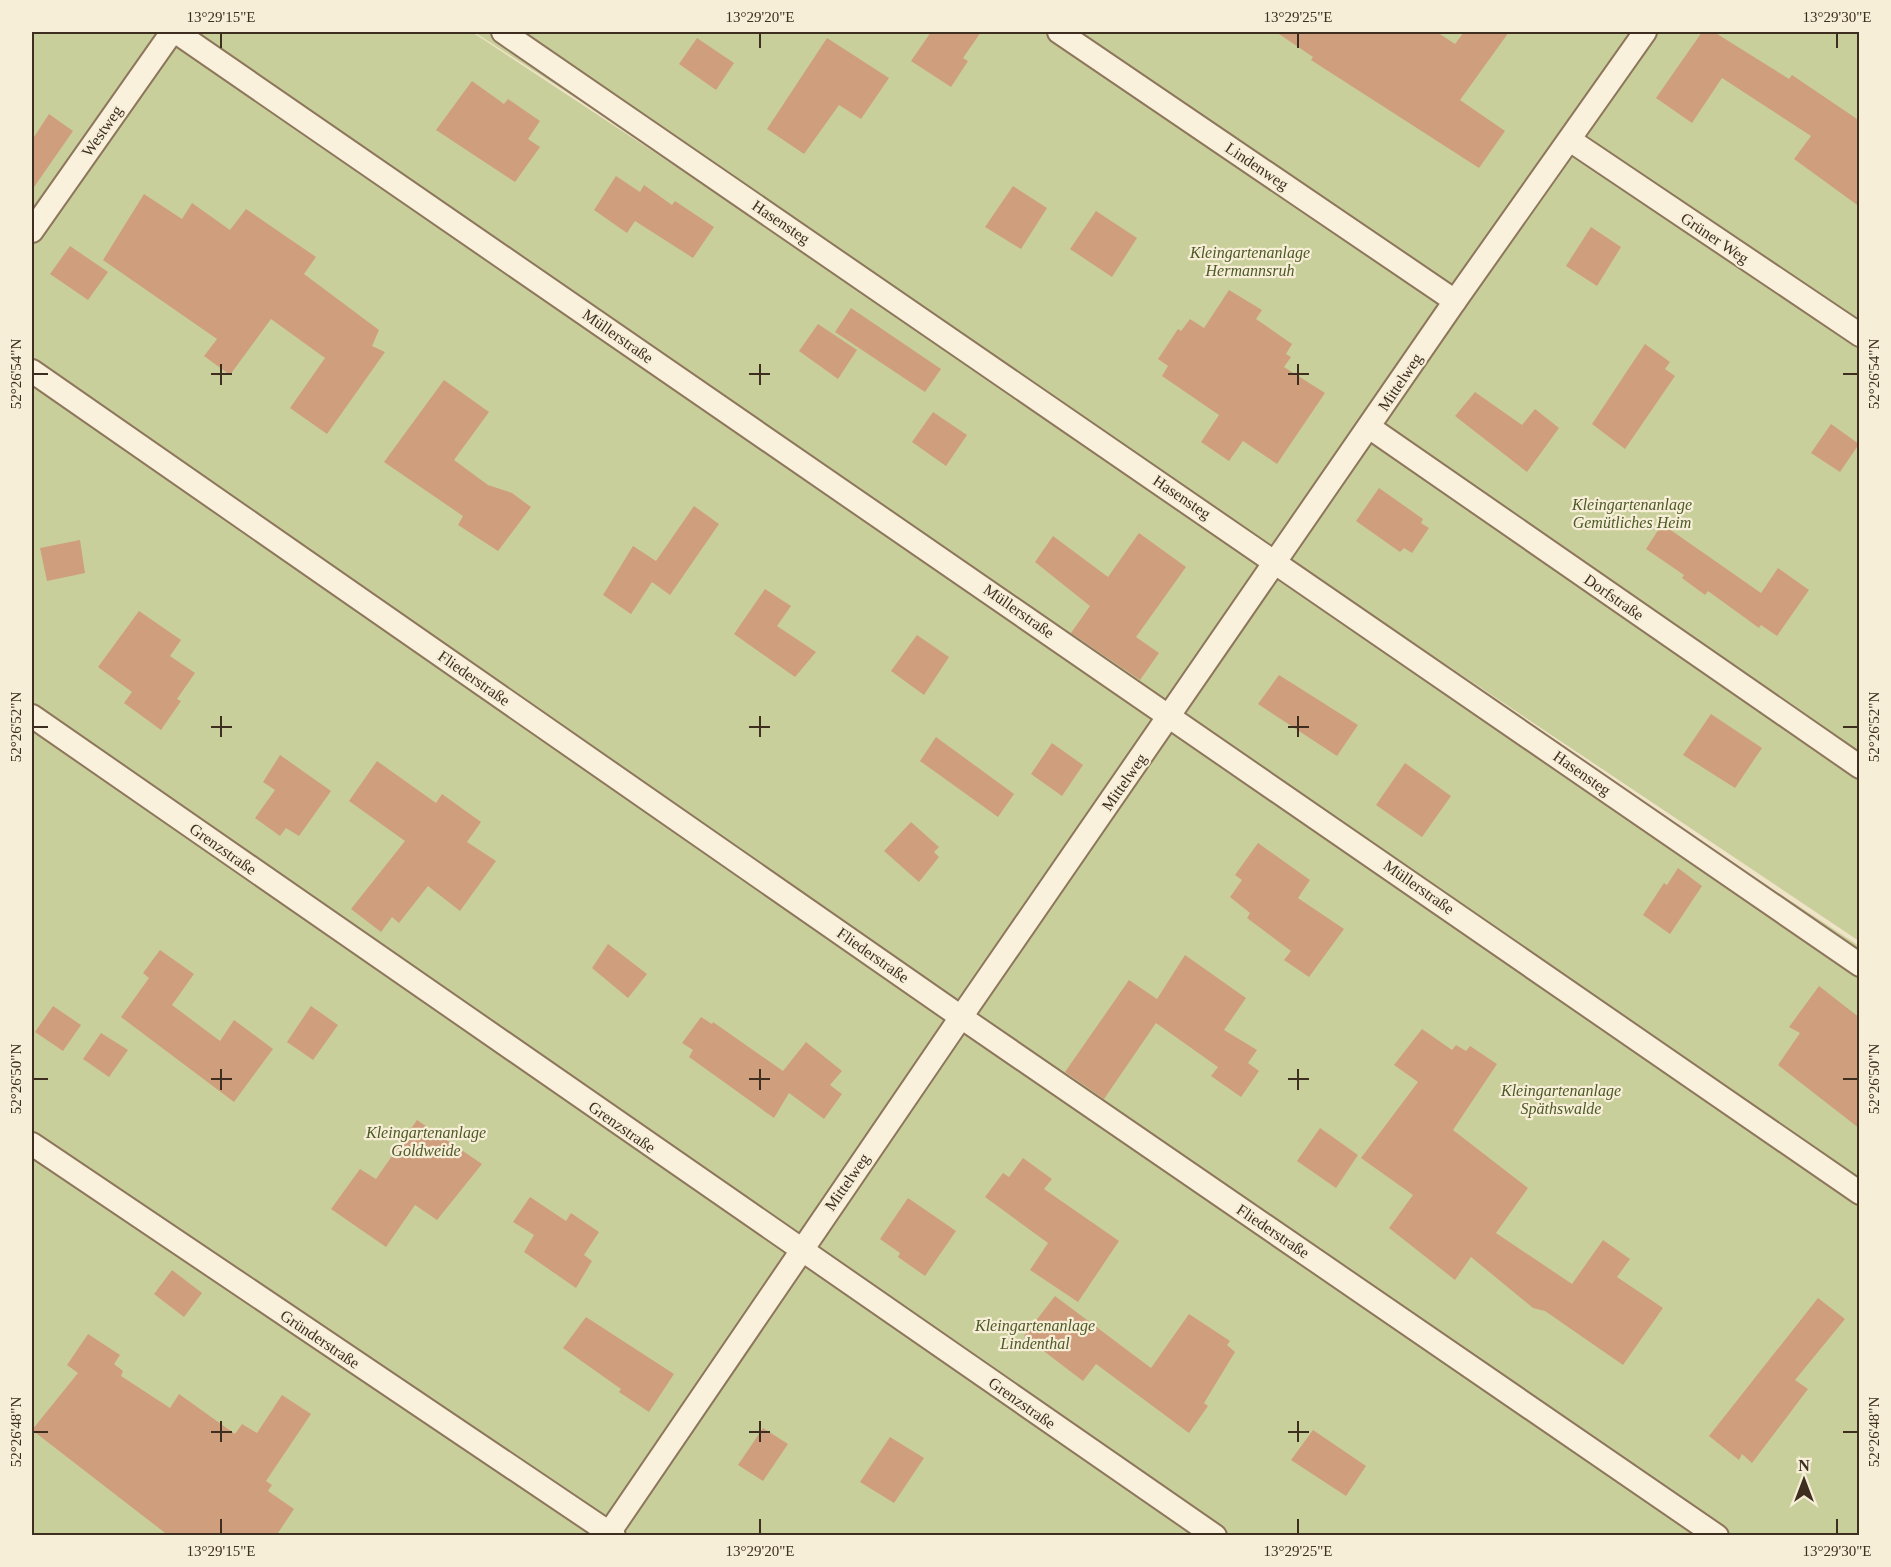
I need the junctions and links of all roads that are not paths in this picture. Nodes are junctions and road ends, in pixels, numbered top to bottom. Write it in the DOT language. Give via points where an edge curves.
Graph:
graph roads {
  1 [pos="174,32"];
  2 [pos="503,32"];
  3 [pos="1059,32"];
  4 [pos="1645,32"];
  5 [pos="1570,140"];
  6 [pos="32,231"];
  7 [pos="1455,301"];
  8 [pos="1860,335"];
  9 [pos="32,371"];
  10 [pos="1369,427"];
  11 [pos="1277,562"];
  12 [pos="1170,715"];
  13 [pos="32,716"];
  14 [pos="1860,766"];
  15 [pos="1860,965"];
  16 [pos="961,1017"];
  17 [pos="32,1144"];
  18 [pos="1860,1193"];
  19 [pos="800,1250"];
  20 [pos="610,1534"];
  21 [pos="1215,1536"];
  22 [pos="1717,1536"];
  1 -- 6 [label="lane, Westweg"];
  1 -- 12 [label="lane, Müllerstraße"];
  2 -- 11 [label="lane, Hasensteg"];
  3 -- 7 [label="lane, Lindenweg"];
  4 -- 5 [label="lane, Mittelweg"];
  5 -- 7 [label="lane, Mittelweg"];
  5 -- 8 [label="lane, Grüner Weg"];
  7 -- 10 [label="lane, Mittelweg"];
  9 -- 16 [label="lane, Fliederstraße"];
  10 -- 11 [label="lane, Mittelweg"];
  10 -- 14 [label="lane, Dorfstraße"];
  11 -- 12 [label="lane, Mittelweg"];
  11 -- 15 [label="lane, Hasensteg"];
  12 -- 16 [label="lane, Mittelweg"];
  12 -- 18 [label="lane, Müllerstraße"];
  13 -- 19 [label="lane, Grenzstraße"];
  16 -- 19 [label="lane, Mittelweg"];
  16 -- 22 [label="lane, Fliederstraße"];
  17 -- 20 [label="lane, Gründerstraße"];
  19 -- 20 [label="lane, Mittelweg"];
  19 -- 21 [label="lane, Grenzstraße"];
}
